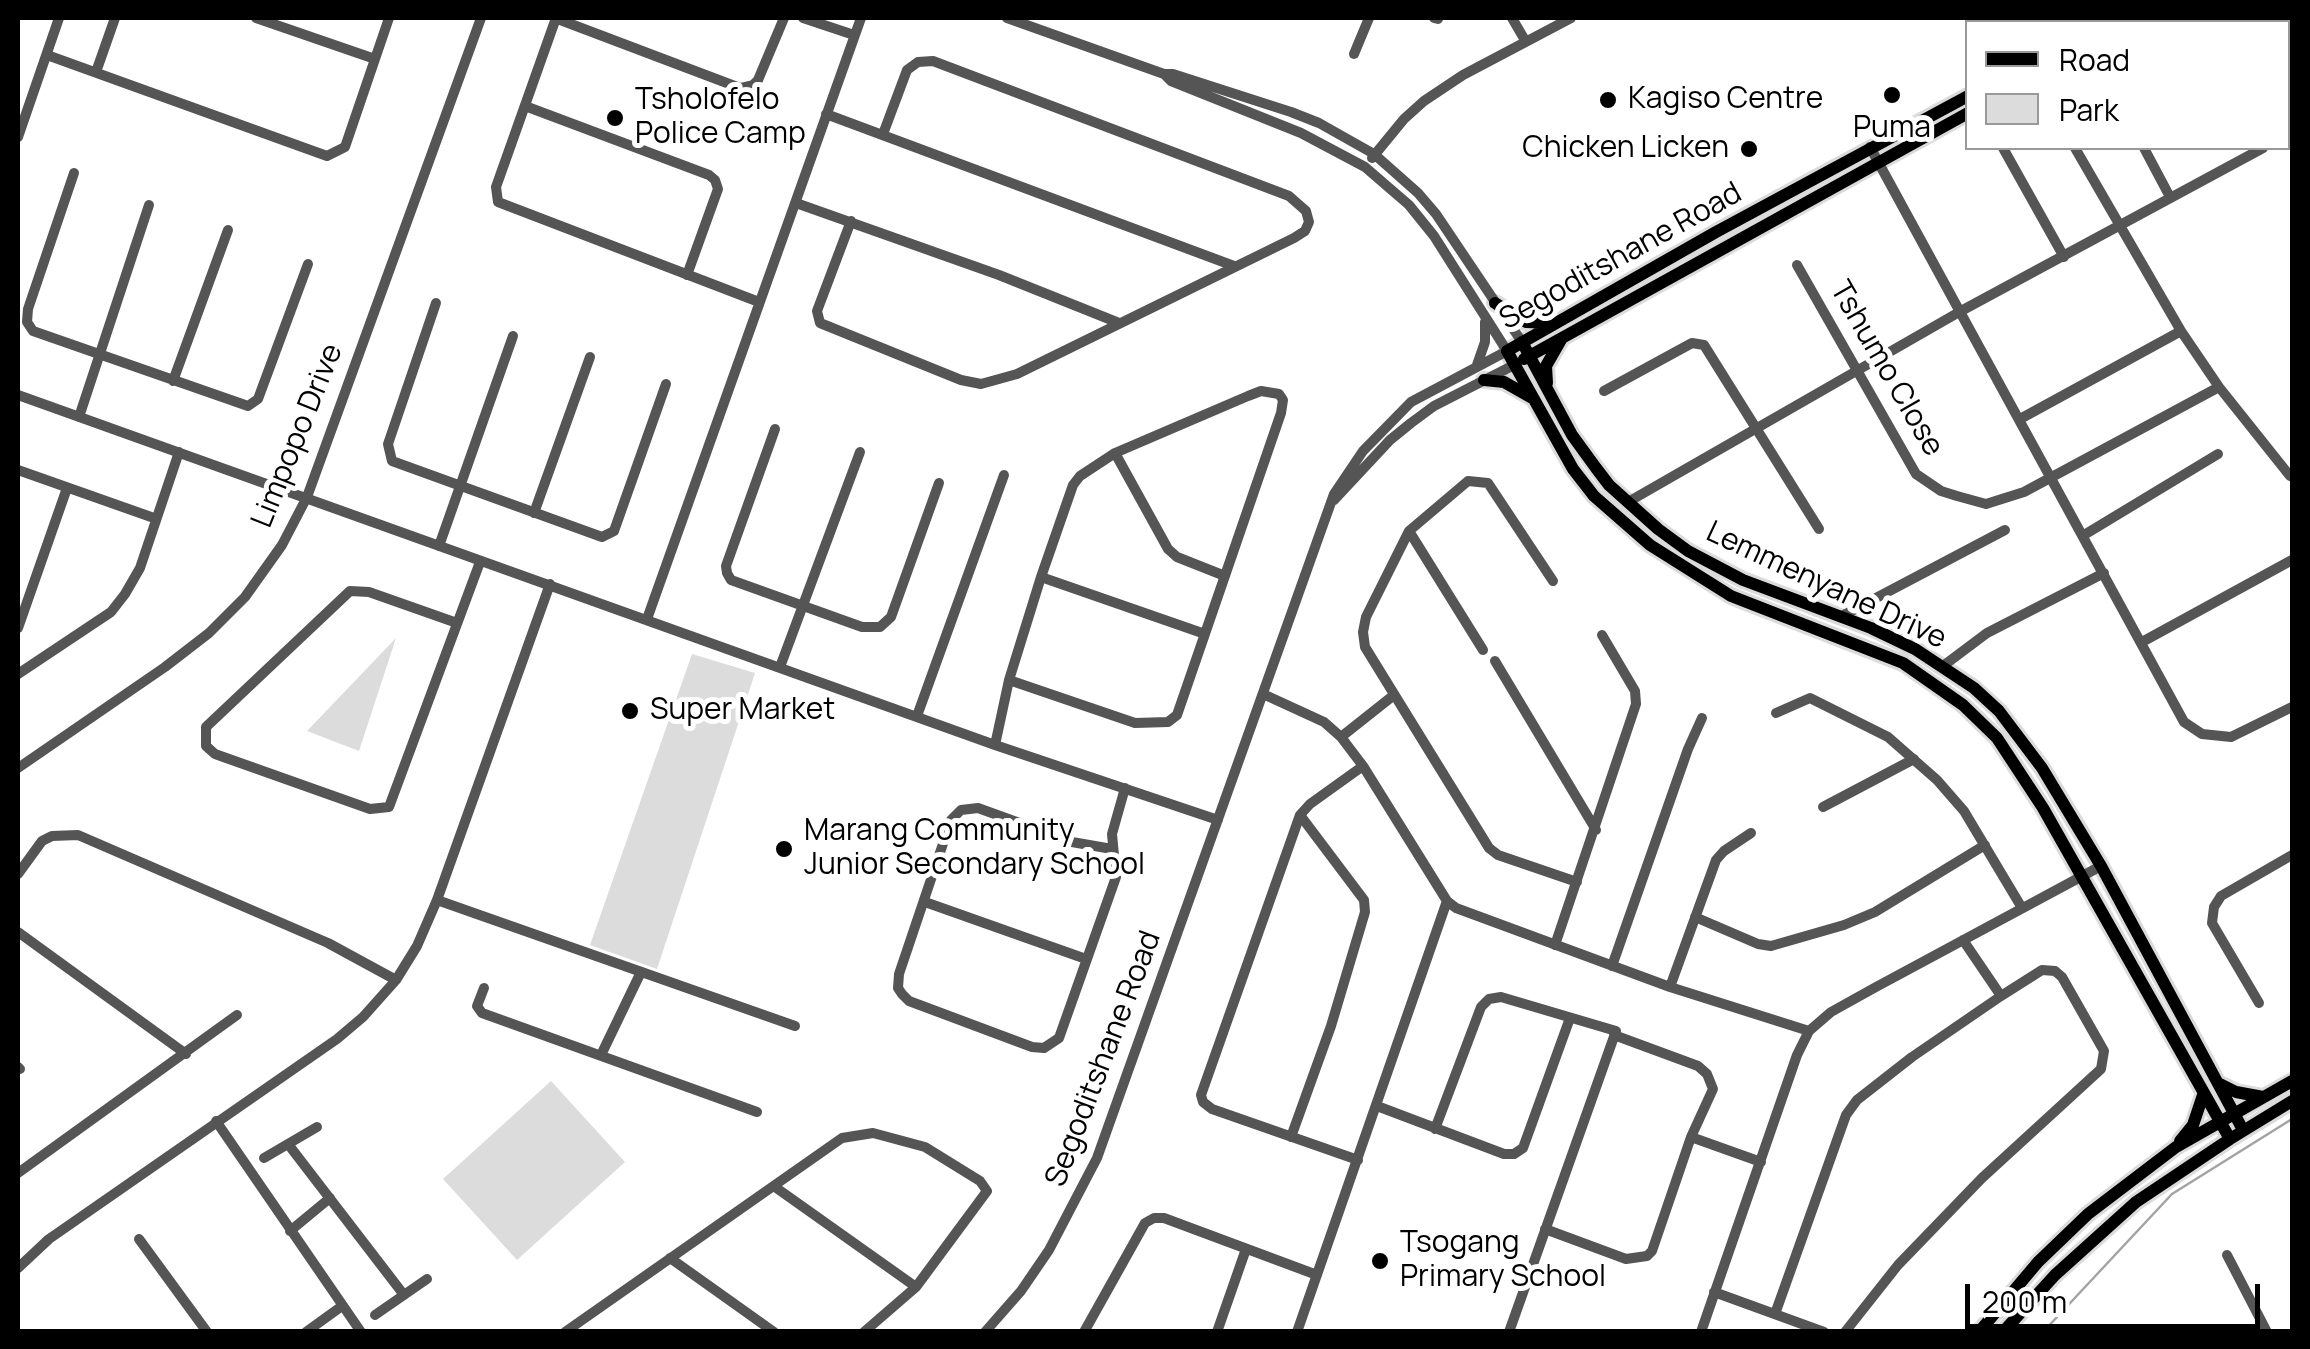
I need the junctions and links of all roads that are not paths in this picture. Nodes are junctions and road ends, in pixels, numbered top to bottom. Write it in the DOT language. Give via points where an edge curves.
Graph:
graph roads {
  1 [pos="59,18"];
  2 [pos="115,18"];
  3 [pos="256,18"];
  4 [pos="389,18"];
  5 [pos="481,18"];
  6 [pos="555,18"];
  7 [pos="784,18"];
  8 [pos="804,18"];
  9 [pos="860,18"];
  10 [pos="1007,18"];
  11 [pos="1369,18"];
  12 [pos="1512,18"];
  13 [pos="1571,18"];
  14 [pos="854,35"];
  15 [pos="1526,42"];
  16 [pos="1354,54"];
  17 [pos="46,56"];
  18 [pos="375,59"];
  19 [pos="96,72"];
  20 [pos="1164,74"];
  21 [pos="1965,98"];
  22 [pos="525,106"];
  23 [pos="826,114"];
  24 [pos="1965,114"];
  25 [pos="883,134"];
  26 [pos="18,137"];
  27 [pos="1870,147"];
  28 [pos="2005,150"];
  29 [pos="2075,150"];
  30 [pos="2145,150"];
  31 [pos="2260,150"];
  32 [pos="1374,154"];
  33 [pos="1878,162"];
  34 [pos="1365,167"];
  35 [pos="74,172"];
  36 [pos="2170,198"];
  37 [pos="796,203"];
  38 [pos="149,205"];
  39 [pos="851,222"];
  40 [pos="2119,226"];
  41 [pos="228,230"];
  42 [pos="2064,256"];
  43 [pos="308,264"];
  44 [pos="1797,265"];
  45 [pos="1234,266"];
  46 [pos="687,275"];
  47 [pos="759,302"];
  48 [pos="436,303"];
  49 [pos="1495,303"];
  50 [pos="1961,311"];
  51 [pos="1485,318"];
  52 [pos="1556,322"];
  53 [pos="1119,324"];
  54 [pos="2181,331"];
  55 [pos="513,336"];
  56 [pos="1564,336"];
  57 [pos="1522,342"];
  58 [pos="1507,351"];
  59 [pos="101,356"];
  60 [pos="1529,356"];
  61 [pos="590,357"];
  62 [pos="1516,364"];
  63 [pos="1478,365"];
  64 [pos="1858,371"];
  65 [pos="1484,380"];
  66 [pos="173,381"];
  67 [pos="666,384"];
  68 [pos="2219,388"];
  69 [pos="1604,391"];
  70 [pos="1549,392"];
  71 [pos="18,395"];
  72 [pos="1536,400"];
  73 [pos="80,417"];
  74 [pos="2020,419"];
  75 [pos="1756,427"];
  76 [pos="775,430"];
  77 [pos="179,452"];
  78 [pos="860,452"];
  79 [pos="1114,453"];
  80 [pos="2218,454"];
  81 [pos="18,470"];
  82 [pos="1004,475"];
  83 [pos="2292,477"];
  84 [pos="2052,478"];
  85 [pos="939,483"];
  86 [pos="460,486"];
  87 [pos="67,488"];
  88 [pos="307,497"];
  89 [pos="1334,501"];
  90 [pos="1628,502"];
  91 [pos="534,513"];
  92 [pos="154,518"];
  93 [pos="1819,530"];
  94 [pos="2005,530"];
  95 [pos="1408,531"];
  96 [pos="2084,535"];
  97 [pos="439,546"];
  98 [pos="2292,560"];
  99 [pos="480,562"];
  100 [pos="2104,573"];
  101 [pos="1041,576"];
  102 [pos="1225,576"];
  103 [pos="1553,581"];
  104 [pos="550,584"];
  105 [pos="803,606"];
  106 [pos="1840,617"];
  107 [pos="647,620"];
  108 [pos="457,623"];
  109 [pos="18,628"];
  110 [pos="1206,634"];
  111 [pos="1602,635"];
  112 [pos="2142,642"];
  113 [pos="1483,650"];
  114 [pos="1495,661"];
  115 [pos="1943,666"];
  116 [pos="780,667"];
  117 [pos="18,672"];
  118 [pos="1010,680"];
  119 [pos="1263,694"];
  120 [pos="1394,695"];
  121 [pos="2292,707"];
  122 [pos="1776,713"];
  123 [pos="917,716"];
  124 [pos="1702,718"];
  125 [pos="1341,737"];
  126 [pos="995,744"];
  127 [pos="1914,758"];
  128 [pos="1363,766"];
  129 [pos="18,768"];
  130 [pos="1125,788"];
  131 [pos="1823,807"];
  132 [pos="1300,815"];
  133 [pos="1218,820"];
  134 [pos="1596,830"];
  135 [pos="1752,833"];
  136 [pos="1985,845"];
  137 [pos="1112,849"];
  138 [pos="2292,855"];
  139 [pos="2101,866"];
  140 [pos="18,874"];
  141 [pos="2080,875"];
  142 [pos="1577,882"];
  143 [pos="438,900"];
  144 [pos="1447,901"];
  145 [pos="926,902"];
  146 [pos="2022,908"];
  147 [pos="1695,917"];
  148 [pos="18,932"];
  149 [pos="1963,940"];
  150 [pos="1555,946"];
  151 [pos="1086,958"];
  152 [pos="1612,966"];
  153 [pos="641,972"];
  154 [pos="396,980"];
  155 [pos="1670,987"];
  156 [pos="484,988"];
  157 [pos="2001,996"];
  158 [pos="2259,1003"];
  159 [pos="238,1014"];
  160 [pos="1570,1018"];
  161 [pos="795,1026"];
  162 [pos="1808,1032"];
  163 [pos="1614,1035"];
  164 [pos="186,1054"];
  165 [pos="601,1055"];
  166 [pos="2292,1081"];
  167 [pos="2216,1082"];
  168 [pos="2203,1095"];
  169 [pos="2263,1098"];
  170 [pos="2292,1101"];
  171 [pos="1377,1106"];
  172 [pos="757,1112"];
  173 [pos="2235,1113"];
  174 [pos="216,1121"];
  175 [pos="2221,1122"];
  176 [pos="316,1127"];
  177 [pos="1436,1128"];
  178 [pos="2243,1130"];
  179 [pos="1291,1136"];
  180 [pos="1692,1138"];
  181 [pos="2230,1139"];
  182 [pos="288,1144"];
  183 [pos="2176,1147"];
  184 [pos="264,1158"];
  185 [pos="1358,1160"];
  186 [pos="1760,1162"];
  187 [pos="18,1173"];
  188 [pos="775,1187"];
  189 [pos="330,1198"];
  190 [pos="1545,1230"];
  191 [pos="290,1231"];
  192 [pos="139,1239"];
  193 [pos="1246,1250"];
  194 [pos="2228,1256"];
  195 [pos="670,1258"];
  196 [pos="18,1268"];
  197 [pos="1317,1275"];
  198 [pos="427,1279"];
  199 [pos="916,1287"];
  200 [pos="1714,1292"];
  201 [pos="404,1295"];
  202 [pos="342,1306"];
  203 [pos="1775,1314"];
  204 [pos="375,1315"];
  205 [pos="569,1331"];
  206 [pos="207,1332"];
  207 [pos="306,1332"];
  208 [pos="362,1332"];
  209 [pos="774,1332"];
  210 [pos="864,1332"];
  211 [pos="985,1332"];
  212 [pos="1084,1332"];
  213 [pos="1217,1332"];
  214 [pos="1298,1332"];
  215 [pos="1509,1332"];
  216 [pos="1700,1332"];
  217 [pos="1824,1332"];
  218 [pos="1844,1332"];
  219 [pos="1979,1332"];
  220 [pos="2003,1332"];
  221 [pos="2267,1332"];
  1 -- 17 [label="street"];
  2 -- 19 [label="street"];
  3 -- 18 [label="street"];
  4 -- 18 [label="street"];
  5 -- 88 [label="street, Limpopo Drive"];
  6 -- 7 [label="street" via="740,88 758,80"];
  6 -- 22 [label="street"];
  8 -- 14 [label="street"];
  9 -- 14 [label="street"];
  10 -- 20 [label="street, Lemmenyane Drive"];
  11 -- 16 [label="street"];
  12 -- 15 [label="street"];
  13 -- 15 [label="street"];
  14 -- 23 [label="street"];
  15 -- 32 [label="street" via="1424,101"];
  17 -- 19 [label="street"];
  17 -- 26 [label="street"];
  18 -- 19 [label="street" via="344,147 326,156"];
  20 -- 32 [label="street, Lemmenyane Drive" via="1319,123"];
  20 -- 34 [label="street, Lemmenyane Drive"];
  21 -- 27 [label="main road, Segoditshane Road"];
  22 -- 46 [label="street" via="496,186 498,202"];
  22 -- 46 [label="street" via="716,180"];
  23 -- 25 [label="street"];
  23 -- 37 [label="street"];
  24 -- 33 [label="main road, Segoditshane Road"];
  25 -- 45 [label="street"];
  25 -- 45 [label="street" via="907,70 932,62 1300,204 1309,222 1305,230"];
  27 -- 33 [label="street"];
  27 -- 52 [label="main road, Segoditshane Road"];
  28 -- 42 [label="street"];
  29 -- 40 [label="street"];
  30 -- 36 [label="street"];
  31 -- 36 [label="street"];
  32 -- 34 [label="street"];
  32 -- 49 [label="street, Lemmenyane Drive" via="1436,214"];
  33 -- 50 [label="street"];
  33 -- 56 [label="main road, Segoditshane Road"];
  34 -- 51 [label="street, Lemmenyane Drive" via="1422,221"];
  35 -- 59 [label="street" via="28,322 33,331"];
  36 -- 40 [label="street"];
  37 -- 39 [label="street"];
  37 -- 47 [label="street"];
  38 -- 59 [label="street"];
  39 -- 53 [label="street"];
  39 -- 53 [label="street" via="818,311 820,323 961,380 997,382"];
  40 -- 42 [label="street"];
  40 -- 54 [label="street"];
  41 -- 66 [label="street"];
  42 -- 50 [label="street"];
  43 -- 66 [label="street" via="256,402 243,406"];
  44 -- 64 [label="street, Tshumo Close"];
  45 -- 53 [label="street"];
  46 -- 47 [label="street"];
  47 -- 107 [label="street"];
  48 -- 86 [label="street" via="388,453 392,461"];
  49 -- 52 [label="main road" via="1526,322"];
  49 -- 57 [label="street, Lemmenyane Drive"];
  50 -- 64 [label="street"];
  50 -- 74 [label="street"];
  51 -- 58 [label="street, Lemmenyane Drive"];
  51 -- 63 [label="street"];
  52 -- 57 [label="main road, Segoditshane Road"];
  54 -- 68 [label="street"];
  54 -- 74 [label="street"];
  55 -- 86 [label="street"];
  56 -- 60 [label="main road, Segoditshane Road"];
  56 -- 70 [label="main road" via="1546,366"];
  57 -- 58 [label="main road, Segoditshane Road"];
  57 -- 60 [label="main road, Lemmenyane Drive"];
  58 -- 62 [label="main road, Lemmenyane Drive"];
  58 -- 63 [label="street, Segoditshane Road"];
  59 -- 66 [label="street"];
  59 -- 73 [label="street"];
  60 -- 62 [label="main road, Segoditshane Road"];
  60 -- 70 [label="main road, Lemmenyane Drive"];
  61 -- 91 [label="street"];
  62 -- 65 [label="street, Segoditshane Road"];
  62 -- 72 [label="main road, Lemmenyane Drive"];
  63 -- 89 [label="street, Segoditshane Road" via="1412,402 1384,428"];
  64 -- 75 [label="street"];
  64 -- 84 [label="street, Tshumo Close" via="1926,482 1986,504"];
  65 -- 72 [label="main road" via="1504,382"];
  65 -- 89 [label="street, Segoditshane Road" via="1400,431"];
  67 -- 91 [label="street" via="609,536"];
  68 -- 83 [label="street"];
  68 -- 84 [label="street, Tshumo Close"];
  69 -- 75 [label="street" via="1692,343 1702,344"];
  70 -- 90 [label="main road, Lemmenyane Drive" via="1572,436"];
  71 -- 73 [label="street"];
  72 -- 141 [label="main road, Lemmenyane Drive" via="1594,496 1650,545 1732,596 1903,663 1962,705 2016,762"];
  73 -- 77 [label="street"];
  74 -- 84 [label="street"];
  75 -- 90 [label="street"];
  75 -- 93 [label="street"];
  76 -- 105 [label="street" via="727,573"];
  77 -- 88 [label="street"];
  77 -- 92 [label="street"];
  78 -- 105 [label="street"];
  79 -- 101 [label="street" via="1072,485"];
  79 -- 102 [label="street" via="1168,549"];
  79 -- 102 [label="street" via="1248,396 1279,394 1281,413"];
  80 -- 96 [label="street"];
  81 -- 87 [label="street"];
  82 -- 123 [label="street"];
  84 -- 96 [label="street"];
  85 -- 105 [label="street" via="886,623 862,627"];
  86 -- 91 [label="street"];
  86 -- 97 [label="street"];
  87 -- 92 [label="street"];
  87 -- 109 [label="street"];
  88 -- 97 [label="street"];
  88 -- 129 [label="street, Limpopo Drive" via="262,575 208,633"];
  89 -- 119 [label="street, Segoditshane Road"];
  90 -- 106 [label="main road, Lemmenyane Drive" via="1712,564"];
  92 -- 117 [label="street" via="134,580 110,612"];
  94 -- 106 [label="street"];
  95 -- 103 [label="street" via="1468,482 1488,483"];
  95 -- 113 [label="street"];
  95 -- 120 [label="street" via="1363,632"];
  96 -- 100 [label="street"];
  97 -- 99 [label="street"];
  98 -- 112 [label="street"];
  99 -- 104 [label="street"];
  99 -- 108 [label="street"];
  100 -- 112 [label="street"];
  100 -- 115 [label="street" via="1987,632"];
  101 -- 110 [label="street"];
  101 -- 118 [label="street"];
  102 -- 110 [label="street"];
  104 -- 107 [label="street"];
  104 -- 143 [label="street"];
  105 -- 116 [label="street"];
  106 -- 115 [label="main road, Lemmenyane Drive"];
  107 -- 116 [label="street"];
  108 -- 108 [label="street" via="393,802 384,810 206,746 206,726 350,591"];
  110 -- 118 [label="street" via="1177,715 1168,722 1135,723"];
  111 -- 134 [label="street" via="1636,704"];
  112 -- 121 [label="street" via="2184,722 2202,734 2231,737"];
  114 -- 134 [label="street"];
  115 -- 139 [label="main road, Lemmenyane Drive" via="1999,710"];
  116 -- 123 [label="street"];
  118 -- 126 [label="street"];
  119 -- 125 [label="street"];
  119 -- 133 [label="street, Segoditshane Road"];
  120 -- 125 [label="street"];
  120 -- 142 [label="street" via="1490,848"];
  122 -- 127 [label="street" via="1819,700"];
  123 -- 126 [label="street"];
  124 -- 152 [label="street"];
  125 -- 128 [label="street"];
  126 -- 130 [label="street"];
  127 -- 131 [label="street"];
  127 -- 136 [label="street" via="1964,811"];
  128 -- 132 [label="street"];
  128 -- 144 [label="street"];
  130 -- 133 [label="street"];
  130 -- 137 [label="street"];
  132 -- 179 [label="street" via="1364,900 1366,912"];
  132 -- 179 [label="street" via="1201,1095 1212,1109"];
  133 -- 211 [label="street, Segoditshane Road" via="1097,1158 1049,1250"];
  134 -- 142 [label="street"];
  135 -- 147 [label="street" via="1716,860"];
  136 -- 146 [label="street"];
  136 -- 147 [label="street" via="1875,912 1771,946"];
  137 -- 145 [label="street" via="1072,842 978,808 961,810 951,820"];
  137 -- 151 [label="street" via="1116,877"];
  138 -- 158 [label="street" via="2221,896 2214,907 2212,923"];
  139 -- 141 [label="street"];
  139 -- 167 [label="main road, Lemmenyane Drive"];
  140 -- 154 [label="street" via="42,841 78,835 328,943"];
  141 -- 146 [label="street"];
  141 -- 168 [label="main road, Lemmenyane Drive"];
  142 -- 150 [label="street"];
  143 -- 153 [label="street"];
  143 -- 154 [label="street"];
  144 -- 150 [label="street"];
  144 -- 171 [label="street"];
  145 -- 151 [label="street"];
  145 -- 151 [label="street" via="899,974 902,994 1032,1047 1059,1038"];
  146 -- 149 [label="street"];
  147 -- 155 [label="street"];
  148 -- 164 [label="street"];
  149 -- 157 [label="street"];
  149 -- 162 [label="street" via="1831,1012"];
  150 -- 152 [label="street"];
  152 -- 155 [label="street"];
  153 -- 161 [label="street"];
  153 -- 165 [label="street"];
  154 -- 174 [label="street" via="337,1039"];
  155 -- 162 [label="street"];
  156 -- 165 [label="street" via="482,1013"];
  157 -- 203 [label="street" via="1868,1088 1846,1115"];
  157 -- 218 [label="street" via="2042,970 2055,971 2104,1051 2104,1063 1898,1264"];
  159 -- 164 [label="street"];
  160 -- 163 [label="street" via="1616,1030"];
  160 -- 177 [label="street" via="1489,999"];
  160 -- 177 [label="street" via="1523,1148 1504,1154"];
  162 -- 186 [label="street"];
  163 -- 180 [label="street" via="1708,1074 1713,1088"];
  163 -- 190 [label="street"];
  164 -- 187 [label="street"];
  165 -- 172 [label="street"];
  166 -- 169 [label="main road"];
  167 -- 169 [label="main road"];
  167 -- 173 [label="main road, Lemmenyane Drive"];
  168 -- 175 [label="main road, Lemmenyane Drive"];
  168 -- 183 [label="main road"];
  169 -- 173 [label="main road"];
  170 -- 178 [label="main road"];
  171 -- 177 [label="street"];
  171 -- 185 [label="street"];
  173 -- 175 [label="main road"];
  173 -- 178 [label="main road, Lemmenyane Drive"];
  174 -- 191 [label="street"];
  174 -- 196 [label="street"];
  175 -- 181 [label="main road, Lemmenyane Drive"];
  175 -- 183 [label="main road"];
  176 -- 182 [label="street"];
  178 -- 181 [label="main road"];
  179 -- 185 [label="street"];
  180 -- 186 [label="street"];
  180 -- 190 [label="street" via="1647,1256 1626,1258"];
  181 -- 220 [label="main road" via="2110,1223"];
  182 -- 184 [label="street"];
  182 -- 189 [label="street"];
  183 -- 219 [label="main road" via="2088,1214"];
  185 -- 197 [label="street"];
  186 -- 200 [label="street"];
  188 -- 195 [label="street"];
  188 -- 199 [label="street"];
  188 -- 199 [label="street" via="842,1138 873,1133 925,1147 980,1181 987,1191"];
  189 -- 191 [label="street"];
  189 -- 201 [label="street"];
  190 -- 215 [label="street"];
  191 -- 202 [label="street"];
  192 -- 206 [label="street"];
  193 -- 197 [label="street"];
  193 -- 212 [label="street" via="1154,1218"];
  193 -- 213 [label="street"];
  194 -- 221 [label="street"];
  195 -- 205 [label="street"];
  195 -- 209 [label="street"];
  197 -- 214 [label="street"];
  198 -- 201 [label="street"];
  199 -- 210 [label="street"];
  200 -- 203 [label="street"];
  200 -- 216 [label="street"];
  201 -- 204 [label="street"];
  202 -- 207 [label="street"];
  202 -- 208 [label="street"];
  203 -- 217 [label="street"];
}
